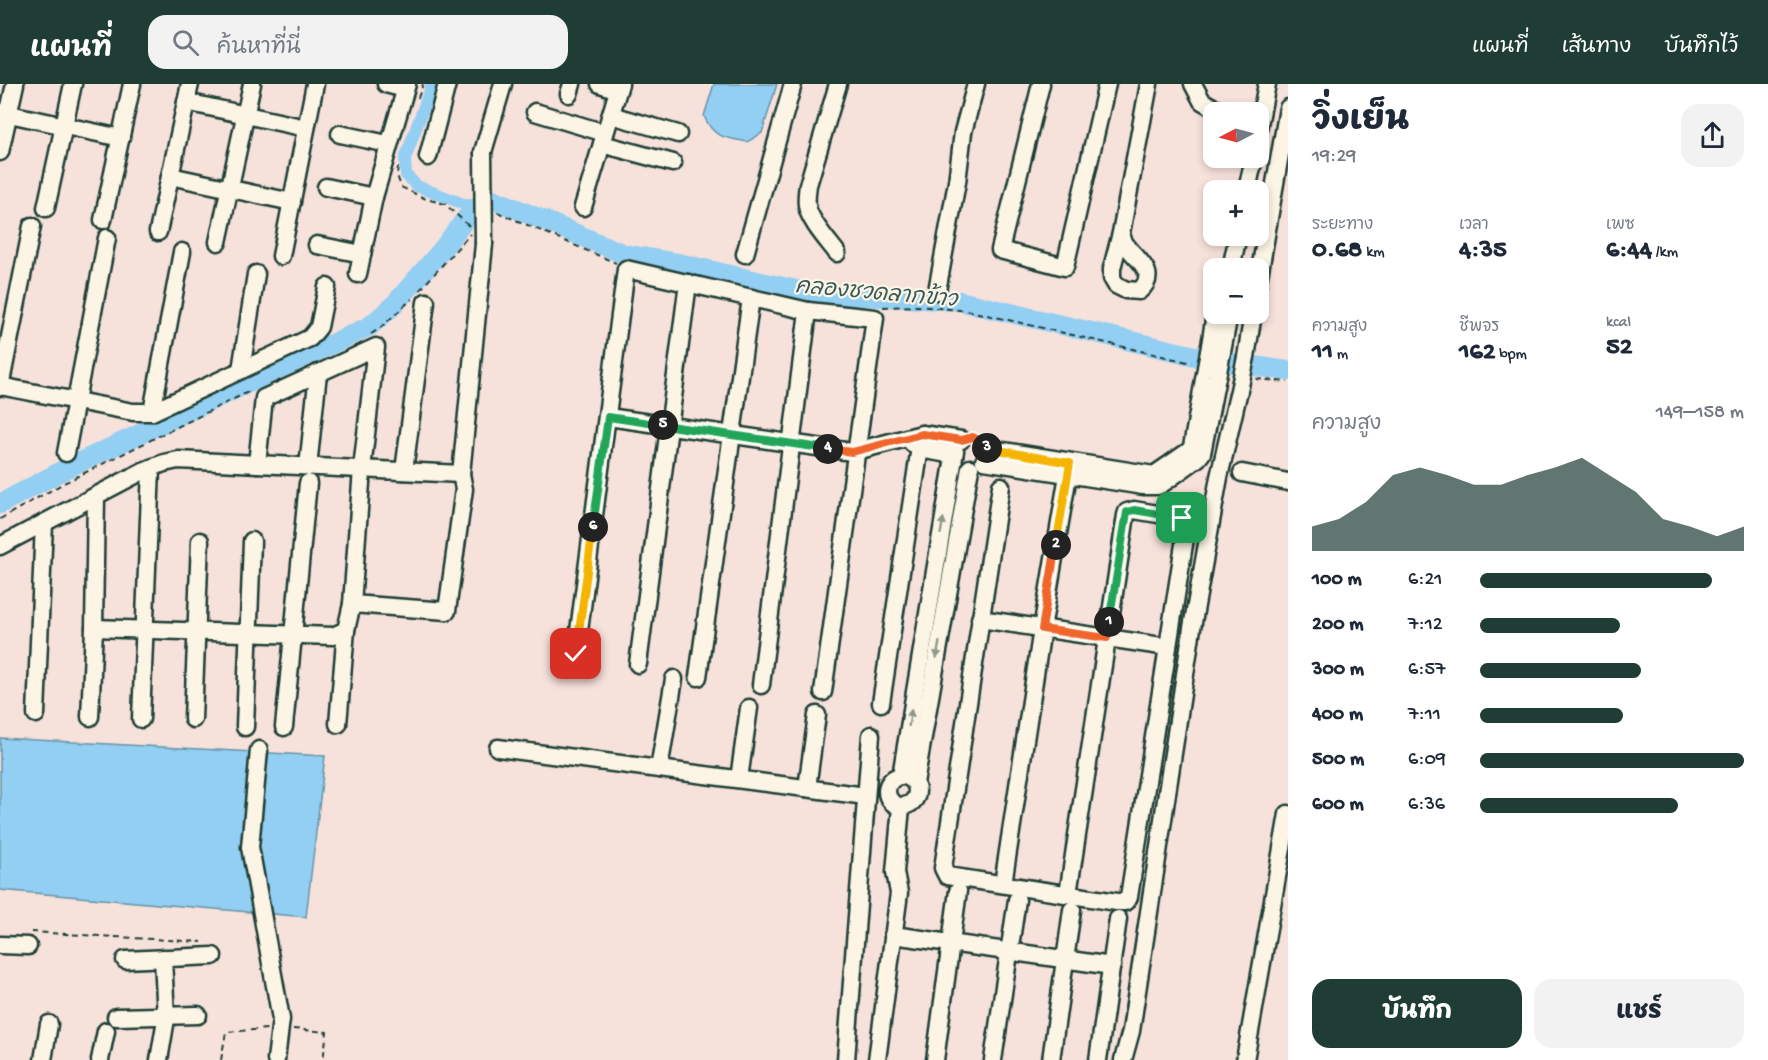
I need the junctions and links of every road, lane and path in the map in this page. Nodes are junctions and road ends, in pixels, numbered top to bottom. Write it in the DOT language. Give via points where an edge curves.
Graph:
graph roads {
  1 [pos="15,84"];
  2 [pos="73,84"];
  3 [pos="132,84"];
  4 [pos="190,84"];
  5 [pos="252,84"];
  6 [pos="315,84"];
  7 [pos="386,84"];
  8 [pos="423,84"];
  9 [pos="447,84"];
  10 [pos="503,84"];
  11 [pos="793,84"];
  12 [pos="838,84"];
  13 [pos="976,84"];
  14 [pos="1041,84"];
  15 [pos="1107,84"];
  16 [pos="1149,84"];
  17 [pos="1193,84"];
  18 [pos="1267,84"];
  19 [pos="609,85"];
  20 [pos="410,92"];
  21 [pos="186,102"];
  22 [pos="1204,102"];
  23 [pos="1263,102"];
  24 [pos="1288,108"];
  25 [pos="535,112"];
  26 [pos="4,113"];
  27 [pos="245,115"];
  28 [pos="611,115"];
  29 [pos="64,126"];
  30 [pos="306,128"];
  31 [pos="340,134"];
  32 [pos="678,134"];
  33 [pos="121,138"];
  34 [pos="603,139"];
  35 [pos="388,144"];
  36 [pos="0,152"];
  37 [pos="428,157"];
  38 [pos="399,160"];
  39 [pos="672,163"];
  40 [pos="170,176"];
  41 [pos="326,187"];
  42 [pos="230,189"];
  43 [pos="374,197"];
  44 [pos="292,202"];
  45 [pos="583,207"];
  46 [pos="46,208"];
  47 [pos="491,211"];
  48 [pos="103,220"];
  49 [pos="32,226"];
  50 [pos="158,232"];
  51 [pos="1121,233"];
  52 [pos="107,238"];
  53 [pos="218,242"];
  54 [pos="317,245"];
  55 [pos="182,252"];
  56 [pos="837,253"];
  57 [pos="362,254"];
  58 [pos="745,254"];
  59 [pos="281,256"];
  60 [pos="1262,258"];
  61 [pos="618,264"];
  62 [pos="256,274"];
  63 [pos="358,274"];
  64 [pos="688,283"];
  65 [pos="327,287"];
  66 [pos="937,291"];
  67 [pos="419,298"];
  68 [pos="751,298"];
  69 [pos="874,308"];
  70 [pos="808,311"];
  71 [pos="1215,324"];
  72 [pos="1225,324"];
  73 [pos="1251,324"];
  74 [pos="369,334"];
  75 [pos="1216,349"];
  76 [pos="241,370"];
  77 [pos="1208,370"];
  78 [pos="318,373"];
  79 [pos="1288,382"];
  80 [pos="0,386"];
  81 [pos="1244,386"];
  82 [pos="254,390"];
  83 [pos="75,402"];
  84 [pos="152,412"];
  85 [pos="608,417"];
  86 [pos="669,426"];
  87 [pos="732,435"];
  88 [pos="921,441"];
  89 [pos="792,444"];
  90 [pos="957,449"];
  91 [pos="856,451"];
  92 [pos="66,453"];
  93 [pos="980,459"];
  94 [pos="257,464"];
  95 [pos="151,468"];
  96 [pos="362,469"];
  97 [pos="1069,469"];
  98 [pos="404,471"];
  99 [pos="1242,473"];
  100 [pos="461,474"];
  101 [pos="308,475"];
  102 [pos="1288,482"];
  103 [pos="1001,486"];
  104 [pos="96,496"];
  105 [pos="0,519"];
  106 [pos="44,523"];
  107 [pos="200,541"];
  108 [pos="252,541"];
  109 [pos="0,546"];
  110 [pos="352,604"];
  111 [pos="936,610"];
  112 [pos="980,619"];
  113 [pos="94,628"];
  114 [pos="146,629"];
  115 [pos="1042,629"];
  116 [pos="346,630"];
  117 [pos="196,631"];
  118 [pos="249,633"];
  119 [pos="294,635"];
  120 [pos="1107,638"];
  121 [pos="1168,647"];
  122 [pos="576,654"];
  123 [pos="638,664"];
  124 [pos="698,678"];
  125 [pos="674,679"];
  126 [pos="761,685"];
  127 [pos="823,692"];
  128 [pos="881,703"];
  129 [pos="749,708"];
  130 [pos="36,714"];
  131 [pos="817,715"];
  132 [pos="90,717"];
  133 [pos="141,719"];
  134 [pos="193,719"];
  135 [pos="338,724"];
  136 [pos="245,727"];
  137 [pos="284,727"];
  138 [pos="871,735"];
  139 [pos="498,748"];
  140 [pos="259,750"];
  141 [pos="659,769"];
  142 [pos="739,779"];
  143 [pos="908,779"];
  144 [pos="807,788"];
  145 [pos="866,796"];
  146 [pos="902,807"];
  147 [pos="1288,814"];
  148 [pos="1003,884"];
  149 [pos="958,891"];
  150 [pos="1017,900"];
  151 [pos="1070,902"];
  152 [pos="1118,919"];
  153 [pos="893,935"];
  154 [pos="26,939"];
  155 [pos="950,944"];
  156 [pos="0,945"];
  157 [pos="212,949"];
  158 [pos="1009,952"];
  159 [pos="163,958"];
  160 [pos="125,960"];
  161 [pos="1066,960"];
  162 [pos="1112,966"];
  163 [pos="198,1015"];
  164 [pos="166,1016"];
  165 [pos="49,1024"];
  166 [pos="43,1060"];
  167 [pos="100,1060"];
  168 [pos="159,1060"];
  169 [pos="276,1060"];
  170 [pos="846,1060"];
  171 [pos="877,1060"];
  172 [pos="934,1060"];
  173 [pos="993,1060"];
  174 [pos="1051,1060"];
  175 [pos="1098,1060"];
  176 [pos="1123,1060"];
  177 [pos="1245,1060"];
  1 -- 26 [label="street"];
  2 -- 29 [label="street"];
  3 -- 33 [label="street"];
  4 -- 21 [label="street"];
  5 -- 27 [label="street"];
  6 -- 30 [label="street"];
  7 -- 20 [label="street"];
  8 -- 20 [label="path"];
  9 -- 37 [label="street"];
  10 -- 100 [label="street, bridge" via="483,152 484,244"];
  11 -- 58 [label="street"];
  12 -- 56 [label="street" via="806,200 810,214"];
  13 -- 66 [label="street" via="963,132"];
  14 -- 15 [label="street" via="1000,250 1065,267"];
  16 -- 51 [label="street"];
  17 -- 22 [label="street"];
  18 -- 23 [label="street"];
  19 -- 28 [label="street"];
  20 -- 35 [label="street"];
  21 -- 27 [label="street"];
  21 -- 40 [label="street"];
  24 -- 60 [label="street"];
  25 -- 34 [label="street"];
  26 -- 29 [label="street"];
  26 -- 36 [label="street"];
  27 -- 30 [label="street"];
  27 -- 42 [label="street"];
  28 -- 32 [label="street"];
  28 -- 34 [label="street"];
  29 -- 33 [label="street"];
  29 -- 46 [label="street"];
  30 -- 44 [label="street"];
  31 -- 35 [label="street"];
  33 -- 48 [label="street"];
  34 -- 39 [label="street"];
  34 -- 45 [label="street"];
  35 -- 43 [label="street"];
  38 -- 67 [label="path" via="397,175 401,187 445,204 473,229"];
  40 -- 42 [label="street"];
  40 -- 50 [label="street"];
  41 -- 43 [label="street"];
  42 -- 44 [label="street"];
  42 -- 53 [label="street"];
  43 -- 57 [label="street"];
  44 -- 59 [label="street"];
  47 -- 61 [label="path"];
  49 -- 80 [label="street"];
  52 -- 83 [label="street"];
  54 -- 57 [label="street"];
  55 -- 84 [label="street"];
  57 -- 63 [label="street"];
  62 -- 76 [label="street"];
  64 -- 68 [label="street"];
  64 -- 85 [label="street" via="626,269"];
  64 -- 86 [label="street"];
  65 -- 76 [label="street" via="315,334"];
  67 -- 74 [label="path"];
  67 -- 98 [label="street"];
  68 -- 70 [label="street"];
  68 -- 87 [label="street"];
  69 -- 77 [label="path" via="896,305 970,311"];
  70 -- 89 [label="street"];
  70 -- 91 [label="street" via="875,318"];
  71 -- 75 [label="street"];
  72 -- 75 [label="street"];
  73 -- 81 [label="street, bridge"];
  75 -- 77 [label="street, bridge"];
  76 -- 84 [label="street"];
  77 -- 97 [label="street" via="1202,431 1205,446 1198,458 1157,486"];
  78 -- 94 [label="street" via="264,398"];
  78 -- 96 [label="street" via="376,346"];
  78 -- 101 [label="street"];
  79 -- 81 [label="path"];
  80 -- 83 [label="street"];
  81 -- 176 [label="street" via="1219,477 1131,1031"];
  82 -- 105 [label="path" via="64,483"];
  83 -- 84 [label="street"];
  83 -- 92 [label="street"];
  85 -- 86 [label="street"];
  85 -- 122 [label="street"];
  86 -- 87 [label="street"];
  86 -- 123 [label="street"];
  87 -- 89 [label="street"];
  87 -- 124 [label="street"];
  88 -- 90 [label="street"];
  88 -- 91 [label="street" via="904,438"];
  88 -- 128 [label="street"];
  89 -- 91 [label="street"];
  89 -- 126 [label="street"];
  90 -- 93 [label="street" via="958,463"];
  90 -- 93 [label="street" via="973,437 981,441"];
  111 -- 90 [label="street, one-way"];
  91 -- 127 [label="street"];
  93 -- 97 [label="street"];
  93 -- 111 [label="street"];
  94 -- 95 [label="street" via="178,460"];
  94 -- 101 [label="street"];
  95 -- 104 [label="street"];
  95 -- 114 [label="street"];
  96 -- 98 [label="street"];
  96 -- 101 [label="street"];
  96 -- 110 [label="street"];
  97 -- 115 [label="street"];
  98 -- 100 [label="street"];
  99 -- 102 [label="street"];
  100 -- 110 [label="street" via="465,489 447,611"];
  101 -- 119 [label="street"];
  103 -- 112 [label="street"];
  104 -- 106 [label="street"];
  104 -- 113 [label="street"];
  106 -- 109 [label="street"];
  106 -- 130 [label="street"];
  107 -- 117 [label="street"];
  108 -- 118 [label="street"];
  110 -- 116 [label="street"];
  111 -- 143 [label="street"];
  112 -- 115 [label="street"];
  112 -- 148 [label="street" via="943,868 947,876"];
  113 -- 114 [label="street"];
  113 -- 132 [label="street"];
  114 -- 117 [label="street"];
  114 -- 133 [label="street"];
  115 -- 120 [label="street"];
  115 -- 148 [label="street"];
  116 -- 119 [label="street" via="333,636"];
  116 -- 135 [label="street"];
  117 -- 118 [label="street"];
  117 -- 134 [label="street"];
  118 -- 119 [label="street"];
  118 -- 136 [label="street"];
  119 -- 137 [label="street"];
  120 -- 121 [label="street"];
  120 -- 121 [label="street" via="1126,515 1134,510 1182,518 1187,525"];
  120 -- 151 [label="street"];
  121 -- 151 [label="street" via="1130,897 1125,902"];
  125 -- 141 [label="street"];
  129 -- 142 [label="street"];
  131 -- 144 [label="street"];
  138 -- 145 [label="street"];
  139 -- 141 [label="street"];
  140 -- 169 [label="street" via="250,847 281,1019"];
  141 -- 142 [label="street"];
  142 -- 144 [label="street"];
  143 -- 146 [label="street" via="918,791 916,799"];
  143 -- 146 [label="street" via="890,782 887,794 890,802"];
  144 -- 145 [label="street"];
  145 -- 170 [label="street"];
  146 -- 153 [label="street" via="896,872 899,893"];
  147 -- 177 [label="street"];
  148 -- 151 [label="street"];
  149 -- 155 [label="street"];
  150 -- 158 [label="street"];
  151 -- 161 [label="street"];
  152 -- 162 [label="street"];
  153 -- 155 [label="street"];
  153 -- 171 [label="street"];
  154 -- 156 [label="street"];
  154 -- 157 [label="path"];
  155 -- 158 [label="street"];
  155 -- 172 [label="street"];
  157 -- 159 [label="street"];
  158 -- 161 [label="street"];
  158 -- 173 [label="street"];
  159 -- 160 [label="street"];
  159 -- 164 [label="street"];
  161 -- 162 [label="street"];
  161 -- 174 [label="street"];
  162 -- 175 [label="street"];
  163 -- 164 [label="street"];
  164 -- 167 [label="street" via="111,1024"];
  164 -- 168 [label="street"];
  165 -- 166 [label="street"];
}
